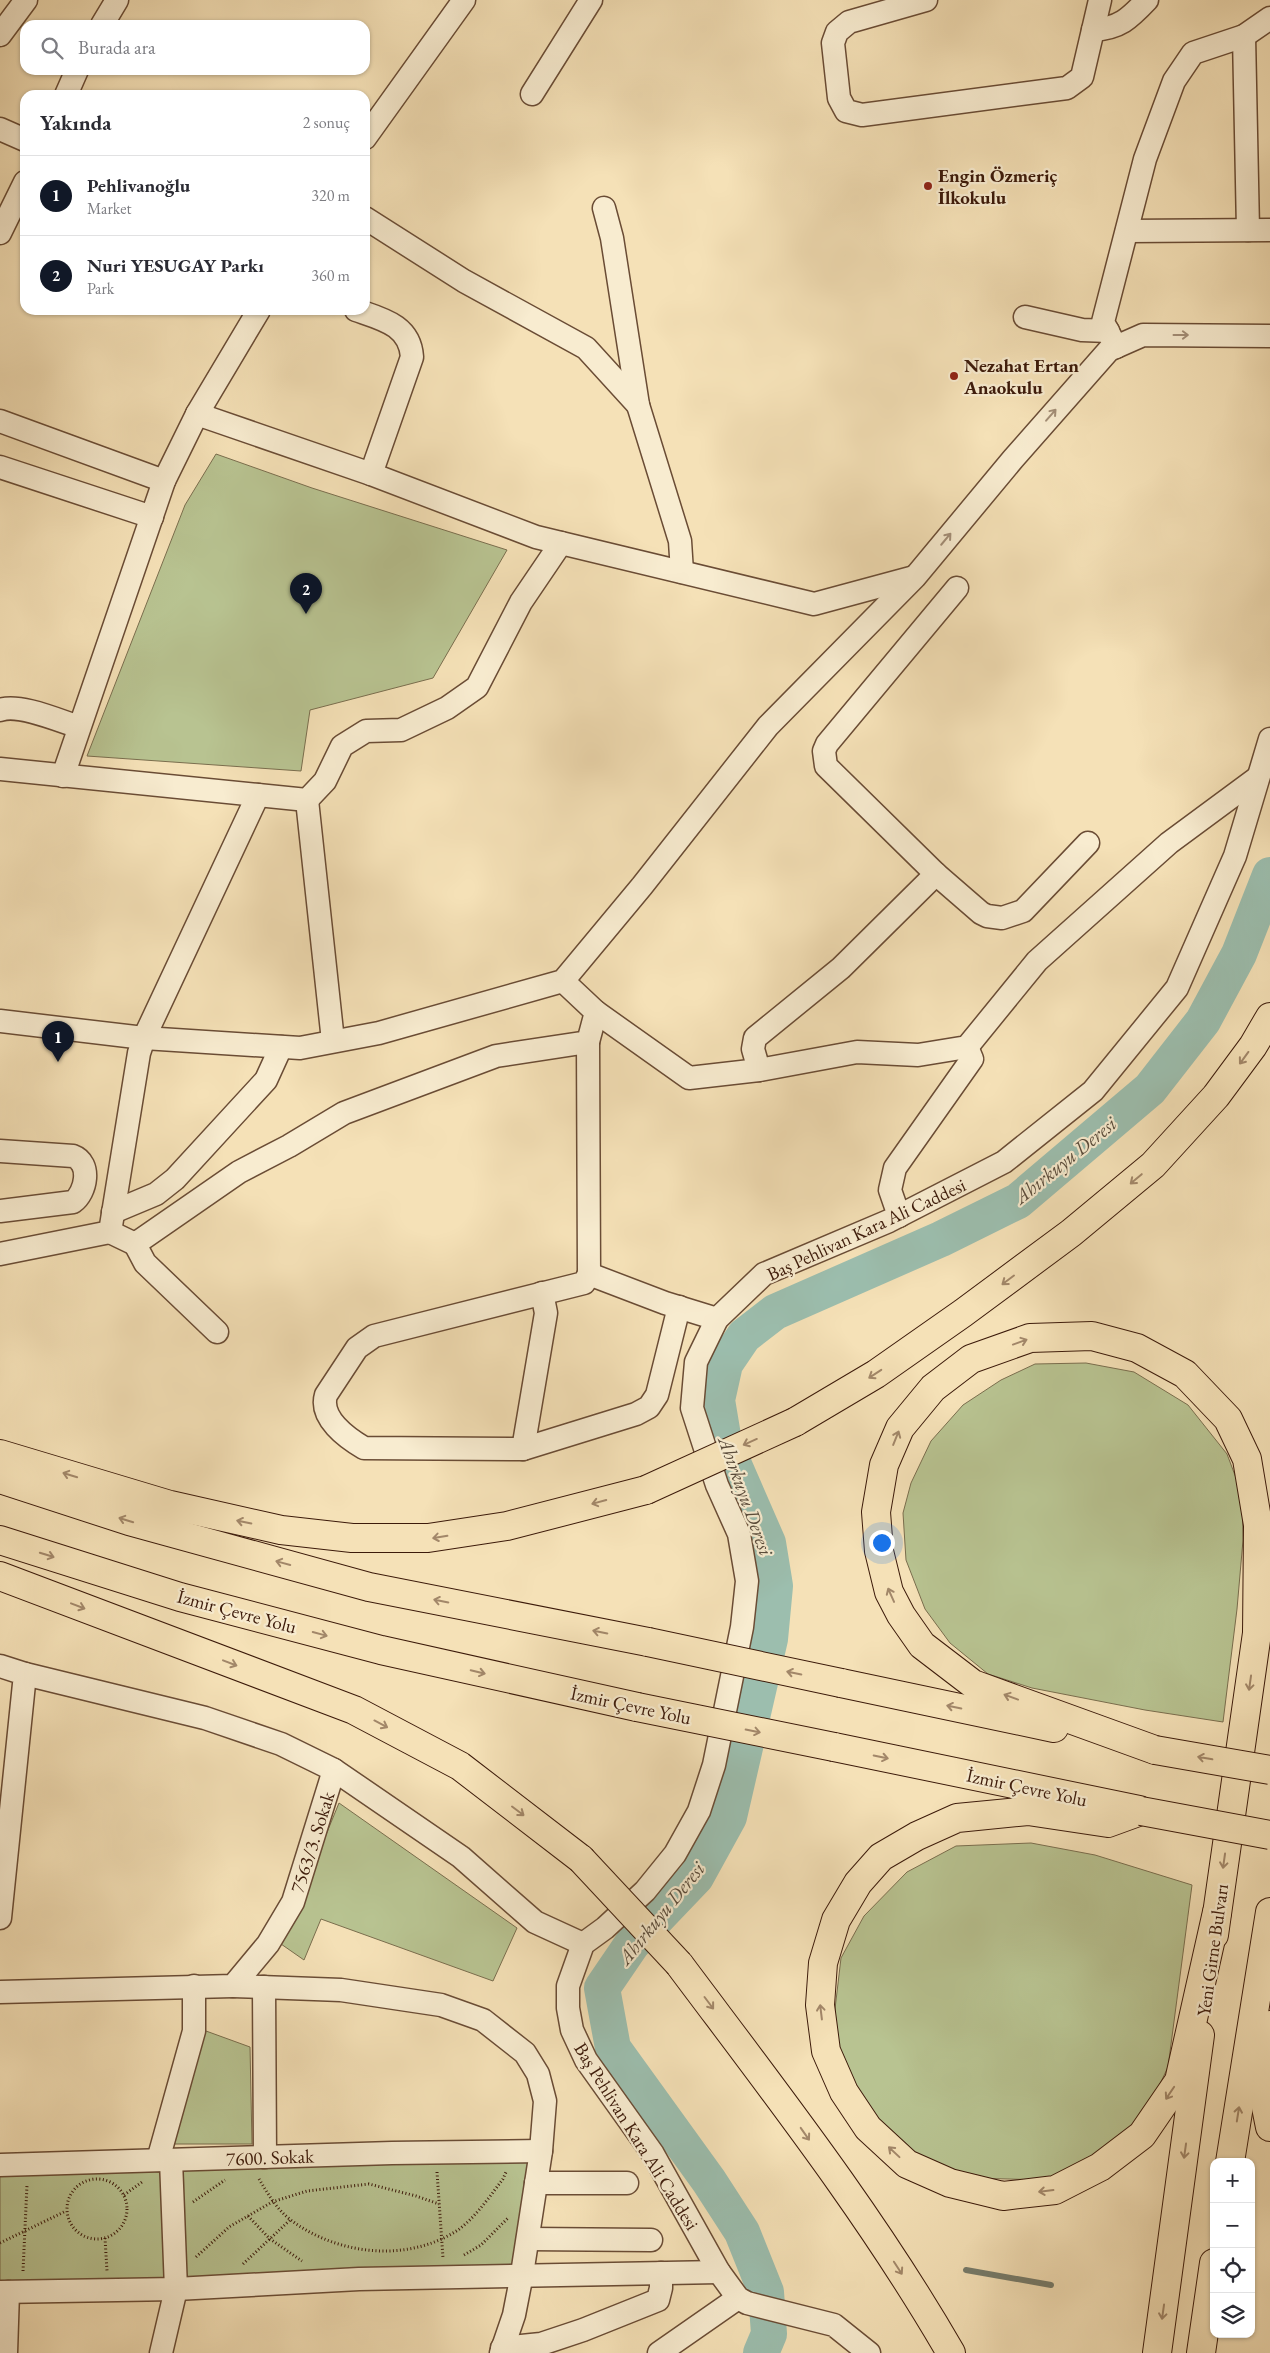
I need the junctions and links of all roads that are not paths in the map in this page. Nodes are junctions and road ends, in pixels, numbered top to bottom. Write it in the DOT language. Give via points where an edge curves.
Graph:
graph roads {
  1 [pos="26,0"];
  2 [pos="117,0"];
  3 [pos="464,0"];
  4 [pos="591,0"];
  5 [pos="926,0"];
  6 [pos="1100,0"];
  7 [pos="1147,0"];
  8 [pos="1270,18"];
  9 [pos="105,20"];
  10 [pos="1093,30"];
  11 [pos="0,35"];
  12 [pos="1244,36"];
  13 [pos="75,75"];
  14 [pos="68,90"];
  15 [pos="532,94"];
  16 [pos="0,129"];
  17 [pos="370,131"];
  18 [pos="20,138"];
  19 [pos="20,192"];
  20 [pos="604,208"];
  21 [pos="370,221"];
  22 [pos="1259,230"];
  23 [pos="1127,231"];
  24 [pos="0,233"];
  25 [pos="256,315"];
  26 [pos="368,315"];
  27 [pos="1024,317"];
  28 [pos="1270,336"];
  29 [pos="1112,339"];
  30 [pos="638,404"];
  31 [pos="197,414"];
  32 [pos="0,421"];
  33 [pos="0,467"];
  34 [pos="371,474"];
  35 [pos="164,481"];
  36 [pos="152,517"];
  37 [pos="561,543"];
  38 [pos="682,572"];
  39 [pos="915,577"];
  40 [pos="957,588"];
  41 [pos="0,710"];
  42 [pos="79,727"];
  43 [pos="1270,739"];
  44 [pos="0,769"];
  45 [pos="63,776"];
  46 [pos="1257,778"];
  47 [pos="258,795"];
  48 [pos="308,800"];
  49 [pos="1088,843"];
  50 [pos="936,874"];
  51 [pos="563,981"];
  52 [pos="596,1012"];
  53 [pos="1270,1017"];
  54 [pos="0,1021"];
  55 [pos="144,1038"];
  56 [pos="333,1042"];
  57 [pos="588,1042"];
  58 [pos="281,1047"];
  59 [pos="967,1047"];
  60 [pos="759,1070"];
  61 [pos="0,1151"];
  62 [pos="0,1211"];
  63 [pos="898,1216"];
  64 [pos="111,1222"];
  65 [pos="135,1244"];
  66 [pos="0,1254"];
  67 [pos="590,1274"];
  68 [pos="542,1293"];
  69 [pos="679,1307"];
  70 [pos="717,1319"];
  71 [pos="217,1332"];
  72 [pos="523,1449"];
  73 [pos="0,1454"];
  74 [pos="0,1480"];
  75 [pos="0,1540"];
  76 [pos="1270,1547"];
  77 [pos="0,1576"];
  78 [pos="1257,1635"];
  79 [pos="0,1666"];
  80 [pos="25,1674"];
  81 [pos="1155,1750"];
  82 [pos="334,1770"];
  83 [pos="1270,1770"];
  84 [pos="1140,1810"];
  85 [pos="1270,1835"];
  86 [pos="1217,1912"];
  87 [pos="1270,1912"];
  88 [pos="0,1918"];
  89 [pos="583,1944"];
  90 [pos="194,1986"];
  91 [pos="233,1986"];
  92 [pos="264,1987"];
  93 [pos="0,1992"];
  94 [pos="1270,2025"];
  95 [pos="1270,2127"];
  96 [pos="541,2151"];
  97 [pos="1231,2158"];
  98 [pos="164,2160"];
  99 [pos="0,2165"];
  100 [pos="260,2165"];
  101 [pos="536,2183"];
  102 [pos="626,2183"];
  103 [pos="528,2239"];
  104 [pos="651,2240"];
  105 [pos="719,2272"];
  106 [pos="661,2273"];
  107 [pos="522,2274"];
  108 [pos="176,2289"];
  109 [pos="1210,2291"];
  110 [pos="4,2292"];
  111 [pos="743,2300"];
  112 [pos="508,2350"];
  113 [pos="6,2353"];
  114 [pos="161,2353"];
  115 [pos="659,2353"];
  116 [pos="869,2353"];
  117 [pos="951,2353"];
  118 [pos="1157,2353"];
  119 [pos="1201,2353"];
  1 -- 11 [label="street"];
  2 -- 9 [label="street"];
  3 -- 17 [label="street"];
  4 -- 15 [label="street"];
  5 -- 10 [label="street" via="849,22 837,32 832,43 839,98 846,111 862,115 1067,88 1082,77"];
  6 -- 10 [label="street"];
  7 -- 10 [label="street" via="1120,24"];
  8 -- 12 [label="street"];
  12 -- 22 [label="street"];
  12 -- 23 [label="street" via="1193,53 1174,81 1145,159"];
  13 -- 14 [label="street"];
  16 -- 18 [label="street"];
  19 -- 24 [label="street"];
  20 -- 30 [label="street" via="612,238"];
  21 -- 30 [label="street" via="464,281 586,348"];
  22 -- 23 [label="street"];
  23 -- 29 [label="street" via="1103,322"];
  25 -- 31 [label="street"];
  26 -- 34 [label="street" via="398,327 412,357"];
  27 -- 29 [label="street"];
  29 -- 28 [label="street, one-way" via="1143,335"];
  39 -- 29 [label="street, one-way" via="1109,350"];
  30 -- 38 [label="street" via="680,541"];
  31 -- 34 [label="street"];
  31 -- 35 [label="street"];
  32 -- 35 [label="street"];
  33 -- 36 [label="street"];
  34 -- 37 [label="street" via="536,537"];
  35 -- 36 [label="street"];
  36 -- 42 [label="street"];
  37 -- 38 [label="street"];
  37 -- 48 [label="street" via="520,602 477,687 447,708 401,730 366,731 342,746 325,781"];
  38 -- 39 [label="street" via="814,604"];
  39 -- 51 [label="street" via="768,726"];
  40 -- 50 [label="street" via="824,751 830,771"];
  41 -- 42 [label="street" via="12,707"];
  42 -- 45 [label="street"];
  43 -- 46 [label="street, Baş Pehlivan Kara Ali Caddesi"];
  44 -- 45 [label="street"];
  45 -- 47 [label="street"];
  46 -- 59 [label="street" via="1169,843 1037,962"];
  46 -- 63 [label="street, Baş Pehlivan Kara Ali Caddesi" via="1235,856 1177,988 1093,1091 1004,1162"];
  47 -- 48 [label="street"];
  47 -- 55 [label="street"];
  48 -- 56 [label="street"];
  49 -- 50 [label="street" via="1023,911 1010,917 995,918 981,913"];
  50 -- 60 [label="street" via="841,968 756,1038 753,1049"];
  51 -- 52 [label="street"];
  51 -- 56 [label="street" via="379,1033"];
  52 -- 57 [label="street"];
  52 -- 60 [label="street" via="689,1078"];
  53 -- 73 [label="main road, one-way, bridge" via="1216,1096 1153,1165 1071,1232 876,1374 795,1422 646,1490 497,1527 428,1538 352,1538 281,1530 170,1505"];
  54 -- 55 [label="street"];
  55 -- 58 [label="street"];
  55 -- 64 [label="street"];
  56 -- 58 [label="street" via="300,1048"];
  57 -- 65 [label="street" via="496,1056 344,1113 239,1172"];
  57 -- 67 [label="street"];
  58 -- 64 [label="street" via="266,1080 175,1179"];
  59 -- 60 [label="street" via="918,1056 857,1052"];
  59 -- 63 [label="street" via="972,1059 895,1168 890,1190"];
  61 -- 62 [label="street" via="73,1156 80,1159 85,1167 83,1189 73,1202"];
  63 -- 70 [label="street, Baş Pehlivan Kara Ali Caddesi" via="764,1274"];
  64 -- 65 [label="street"];
  64 -- 66 [label="street"];
  65 -- 71 [label="street" via="145,1263"];
  67 -- 68 [label="street" via="584,1283"];
  67 -- 69 [label="street"];
  68 -- 72 [label="street" via="546,1312"];
  68 -- 72 [label="street" via="374,1336 357,1348 325,1401 329,1417 351,1441 364,1448"];
  69 -- 70 [label="street"];
  69 -- 72 [label="street" via="657,1395 649,1407 636,1414"];
  70 -- 89 [label="street, Baş Pehlivan Kara Ali Caddesi" via="696,1362 692,1408 717,1485 739,1534 746,1581 742,1627 714,1765 699,1811 676,1854 645,1890"];
  81 -- 74 [label="main road, one-way, bridge" via="648,1642 369,1587 129,1521"];
  75 -- 84 [label="main road, İzmir Çevre Yolu, one-way, bridge" via="180,1597 381,1650 636,1708"];
  76 -- 78 [label="main road, Yeni Girne Bulvarı"];
  77 -- 117 [label="main road, one-way, bridge" via="354,1710 460,1766 581,1859 679,1964 800,2126 894,2261"];
  81 -- 78 [label="main road, one-way" via="973,1684 922,1645 902,1615 889,1592 878,1551 876,1512 884,1466 900,1428 933,1388 971,1359 1030,1338 1092,1336 1137,1348 1185,1374 1228,1419 1247,1460 1258,1525"];
  78 -- 86 [label="main road, Yeni Girne Bulvarı, one-way"];
  79 -- 80 [label="street, 7563/3. Sokak"];
  80 -- 82 [label="street, 7563/3. Sokak" via="205,1718 281,1744"];
  80 -- 88 [label="street"];
  83 -- 81 [label="main road, one-way, bridge"];
  82 -- 89 [label="street" via="461,1857 535,1922"];
  82 -- 91 [label="street, 7563/3. Sokak" via="293,1902 268,1944"];
  84 -- 85 [label="main road, İzmir Çevre Yolu, bridge"];
  86 -- 84 [label="main road, one-way" via="1179,2081 1142,2134 1100,2167 1055,2190 1003,2196 950,2183 907,2164 868,2128 844,2092 826,2051 820,2005 822,1963 836,1920 858,1883 882,1857 958,1818 1028,1811 1108,1823"];
  86 -- 118 [label="main road, Yeni Girne Bulvarı, one-way"];
  97 -- 87 [label="main road, one-way"];
  89 -- 105 [label="street, Baş Pehlivan Kara Ali Caddesi" via="568,1986 572,2030 586,2060 653,2154"];
  90 -- 91 [label="street"];
  90 -- 93 [label="street"];
  90 -- 98 [label="street" via="194,2031"];
  91 -- 92 [label="street"];
  92 -- 96 [label="street" via="341,1990 441,2005 484,2020 525,2053 538,2074 545,2101"];
  92 -- 100 [label="street"];
  94 -- 95 [label="main road" via="1266,2107"];
  96 -- 100 [label="street, 7600. Sokak" via="436,2153"];
  96 -- 101 [label="street"];
  98 -- 99 [label="street, 7600. Sokak"];
  98 -- 100 [label="street, 7600. Sokak"];
  98 -- 108 [label="street"];
  101 -- 102 [label="street"];
  101 -- 103 [label="street"];
  103 -- 104 [label="street"];
  103 -- 107 [label="street"];
  105 -- 106 [label="street"];
  105 -- 111 [label="street, Baş Pehlivan Kara Ali Caddesi"];
  106 -- 107 [label="street"];
  106 -- 112 [label="street" via="658,2300 541,2344"];
  107 -- 108 [label="street"];
  107 -- 112 [label="street"];
  108 -- 110 [label="street"];
  108 -- 114 [label="street"];
  109 -- 119 [label="main road"];
  110 -- 113 [label="street"];
  111 -- 115 [label="street"];
  111 -- 116 [label="street" via="834,2325"];
}
